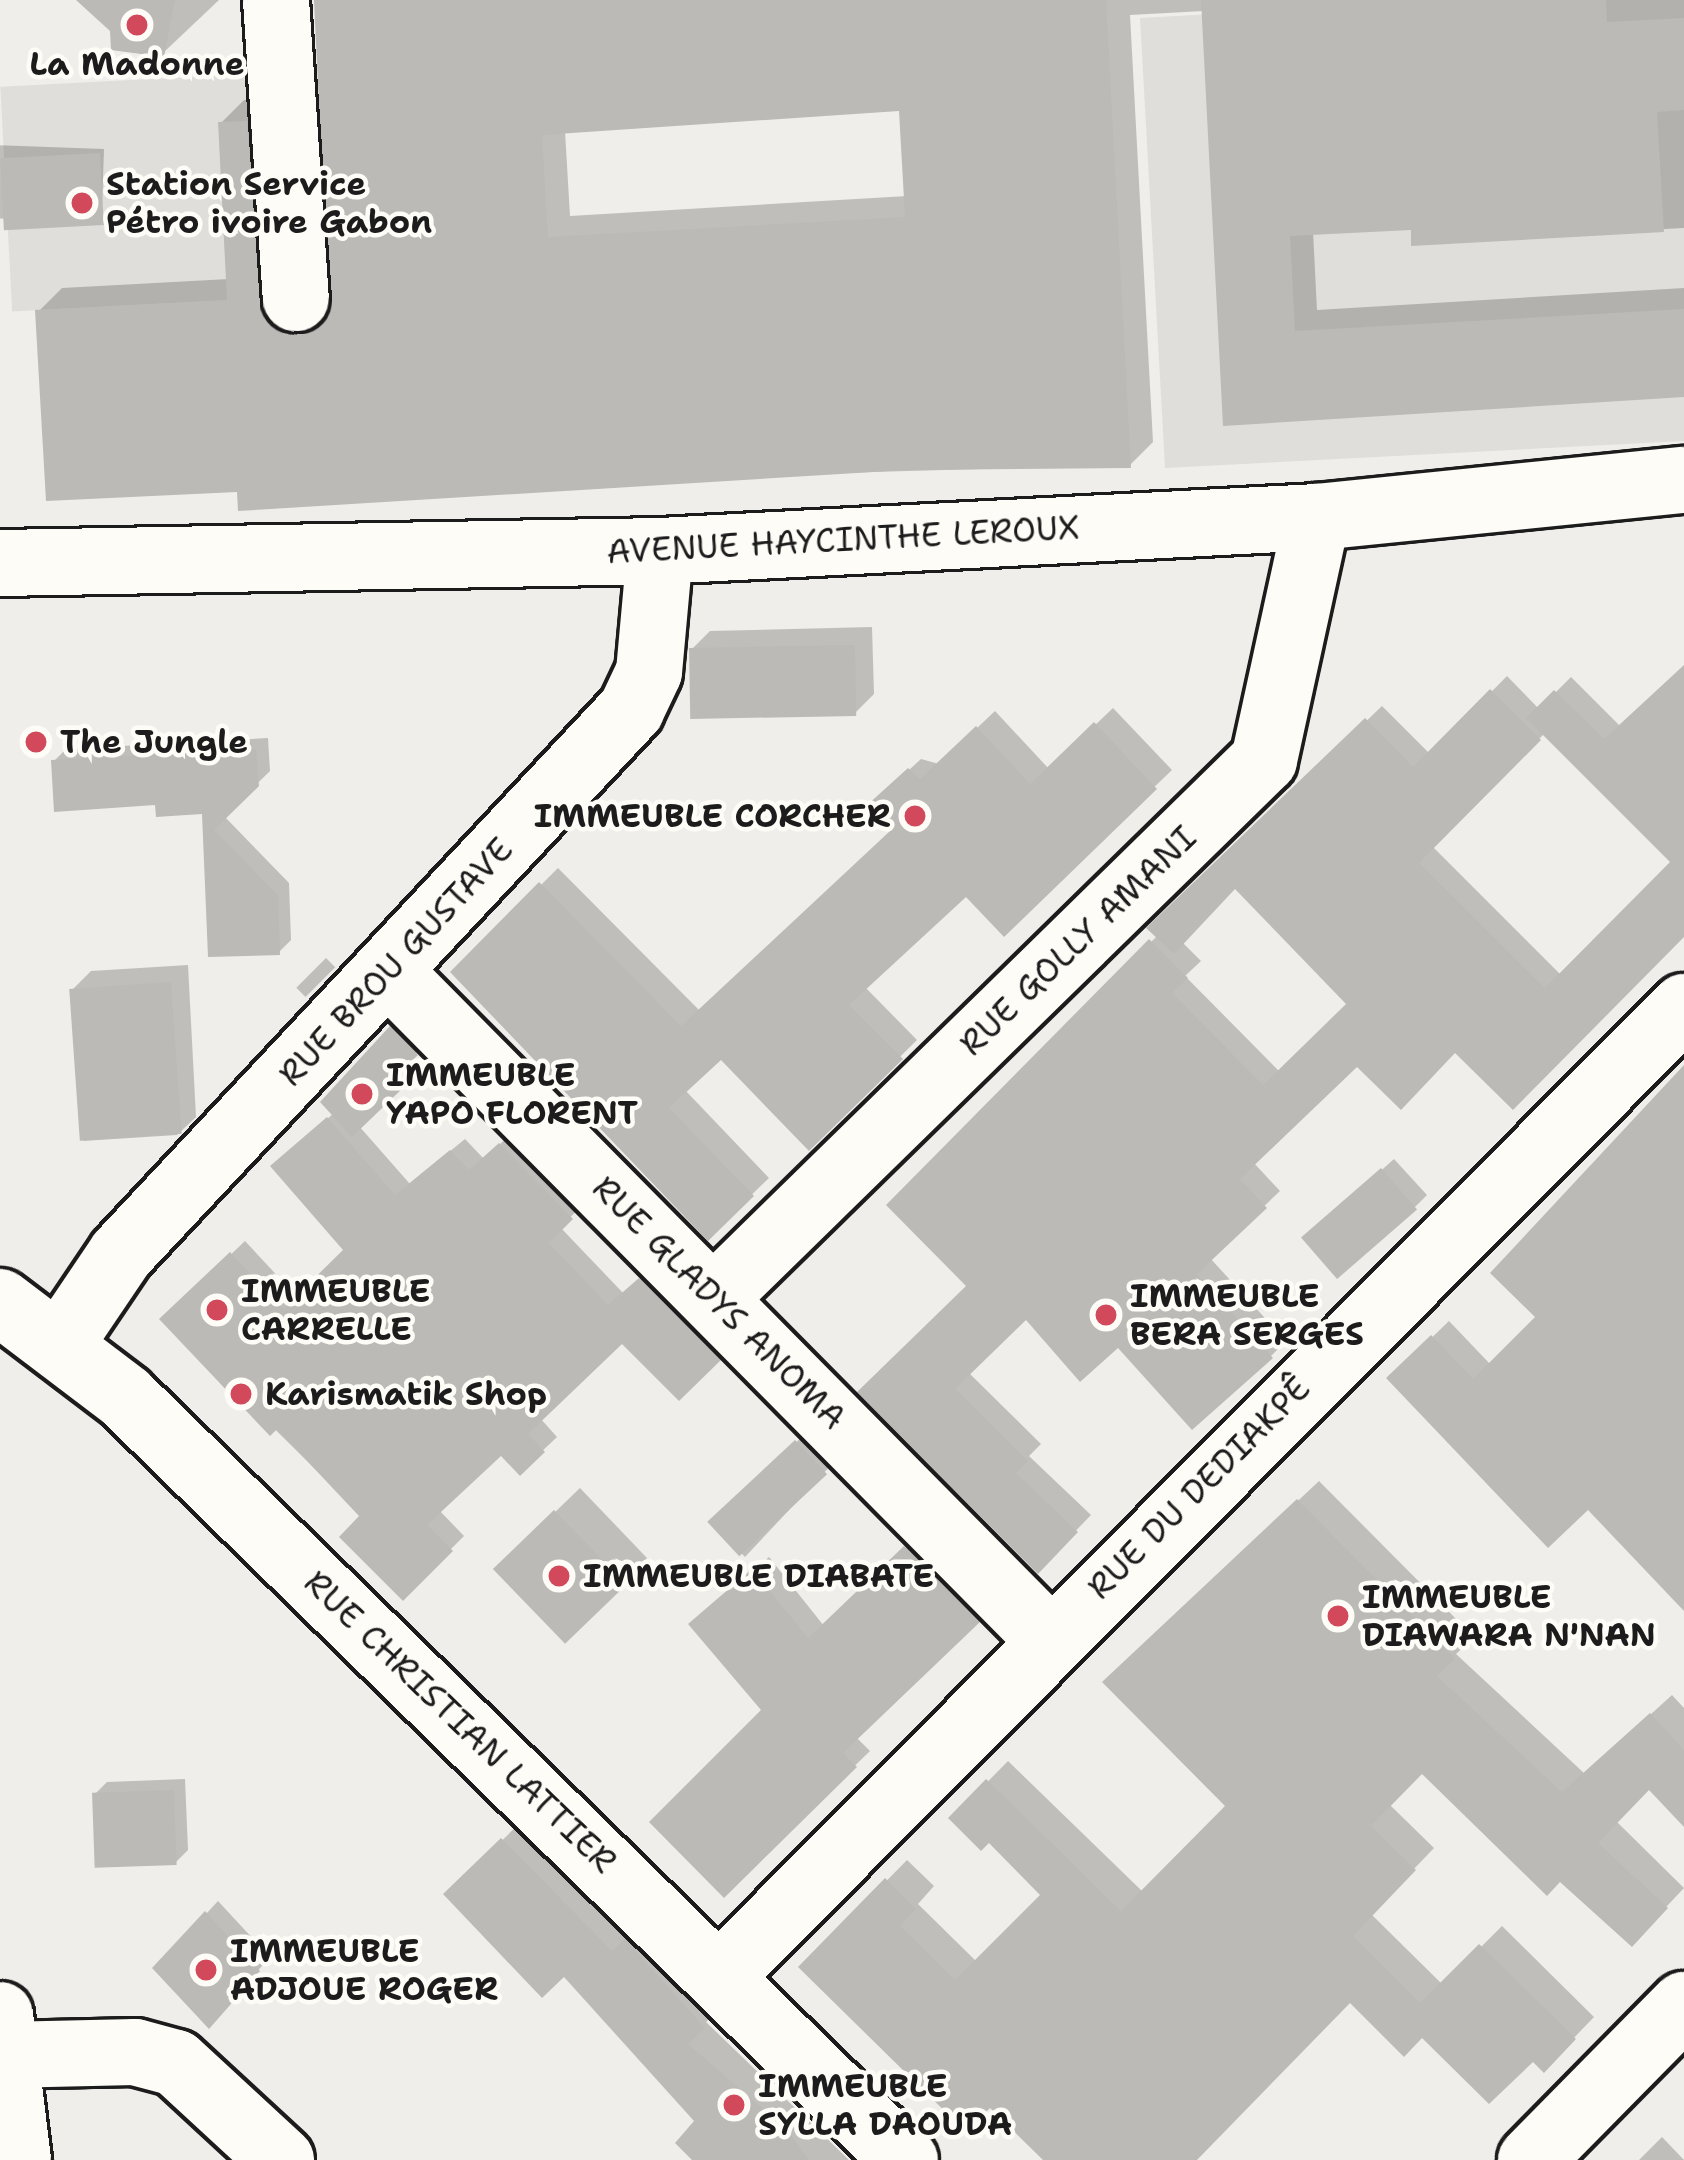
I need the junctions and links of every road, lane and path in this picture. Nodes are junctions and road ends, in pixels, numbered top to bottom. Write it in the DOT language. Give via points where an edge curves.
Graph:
graph roads {
  1 [pos="276,0"];
  2 [pos="296,298"];
  3 [pos="1684,480"];
  4 [pos="1317,517"];
  5 [pos="661,550"];
  6 [pos="0,563"];
  7 [pos="388,971"];
  8 [pos="1684,1007"];
  9 [pos="715,1297"];
  10 [pos="0,1302"];
  11 [pos="61,1343"];
  12 [pos="1048,1638"];
  13 [pos="720,1976"];
  14 [pos="1684,2005"];
  15 [pos="2,2033"];
  16 [pos="18,2160"];
  17 [pos="281,2160"];
  18 [pos="905,2160"];
  19 [pos="1531,2160"];
  1 -- 2 [label="street"];
  3 -- 4 [label="street, AVENUE HAYCINTHE LEROUX"];
  4 -- 5 [label="street, AVENUE HAYCINTHE LEROUX"];
  4 -- 9 [label="street, RUE GOLLY AMANI" via="1264,760"];
  5 -- 6 [label="street, AVENUE HAYCINTHE LEROUX"];
  5 -- 7 [label="street, RUE BROU GUSTAVE" via="649,672 631,710"];
  7 -- 9 [label="street, RUE GLADYS ANOMA"];
  7 -- 11 [label="street, RUE BROU GUSTAVE" via="122,1254"];
  8 -- 12 [label="street, RUE DU DEDIAKPÊ"];
  9 -- 12 [label="street, RUE GLADYS ANOMA"];
  10 -- 11 [label="street, RUE CHRISTIAN LATTIER"];
  11 -- 13 [label="street, RUE CHRISTIAN LATTIER"];
  12 -- 13 [label="street, RUE DU DEDIAKPÊ"];
  13 -- 18 [label="street, RUE CHRISTIAN LATTIER"];
  14 -- 19 [label="street"];
  15 -- 16 [label="street"];
  15 -- 17 [label="street" via="176,2063"];
}
